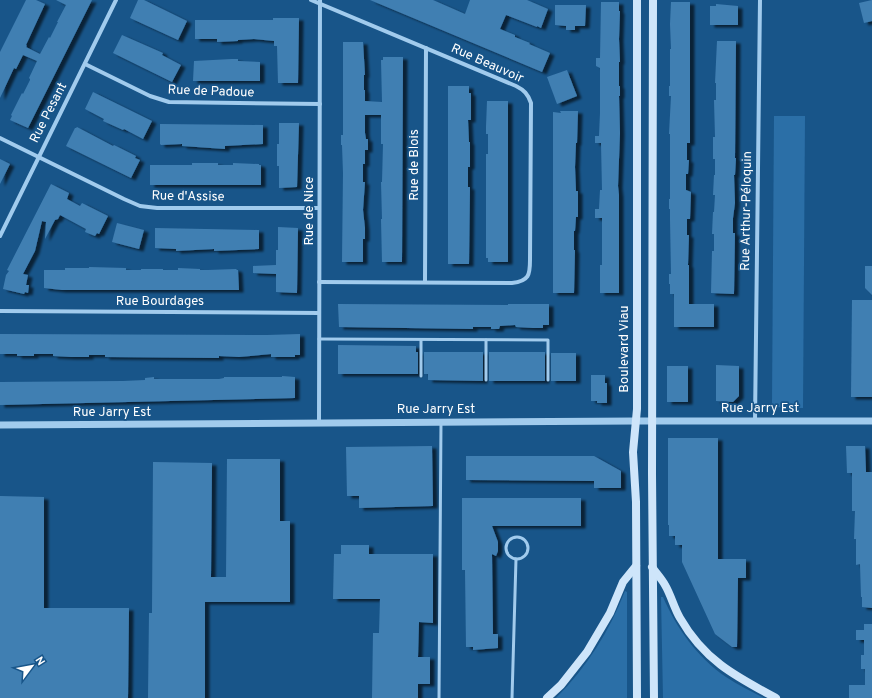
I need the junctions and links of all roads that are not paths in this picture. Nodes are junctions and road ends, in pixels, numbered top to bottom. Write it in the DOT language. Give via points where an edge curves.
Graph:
graph roads {
  1 [pos="116,0"];
  2 [pos="311,0"];
  3 [pos="637,0"];
  4 [pos="653,0"];
  5 [pos="760,0"];
  6 [pos="320,2"];
  7 [pos="426,48"];
  8 [pos="85,64"];
  9 [pos="320,104"];
  10 [pos="0,138"];
  11 [pos="38,158"];
  12 [pos="320,208"];
  13 [pos="0,236"];
  14 [pos="319,282"];
  15 [pos="425,282"];
  16 [pos="0,311"];
  17 [pos="319,313"];
  18 [pos="319,339"];
  19 [pos="420,340"];
  20 [pos="486,340"];
  21 [pos="420,376"];
  22 [pos="486,380"];
  23 [pos="548,380"];
  24 [pos="636,421"];
  25 [pos="652,421"];
  26 [pos="754,421"];
  27 [pos="872,421"];
  28 [pos="441,422"];
  29 [pos="319,423"];
  30 [pos="0,425"];
  31 [pos="516,559"];
  32 [pos="636,566"];
  33 [pos="652,567"];
  34 [pos="439,698"];
  35 [pos="512,698"];
  36 [pos="547,698"];
  37 [pos="637,698"];
  38 [pos="654,698"];
  39 [pos="776,698"];
  1 -- 8 [label="street, Rue Pesant"];
  2 -- 6 [label="street, Rue Beauvoir"];
  3 -- 24 [label="main road, Boulevard Viau"];
  4 -- 25 [label="main road"];
  5 -- 26 [label="street, Rue Arthur-Péloquin"];
  6 -- 7 [label="street, Rue Beauvoir"];
  6 -- 9 [label="street, Rue de Nice"];
  7 -- 15 [label="street, Rue de Blois"];
  7 -- 15 [label="street, Rue Beauvoir" via="516,86 528,95 531,111 530,270 527,278 512,283"];
  8 -- 9 [label="street, Rue de Padoue" via="150,96 169,102"];
  8 -- 11 [label="street, Rue Pesant"];
  9 -- 12 [label="street, Rue de Nice"];
  10 -- 11 [label="street, Rue d'Assise"];
  11 -- 12 [label="street, Rue d'Assise" via="140,206"];
  11 -- 13 [label="street, Rue Pesant"];
  12 -- 14 [label="street, Rue de Nice"];
  14 -- 15 [label="street"];
  14 -- 17 [label="street, Rue de Nice"];
  16 -- 17 [label="street, Rue Bourdages"];
  17 -- 18 [label="street, Rue de Nice"];
  18 -- 19 [label="lane"];
  18 -- 29 [label="street, Rue de Nice"];
  19 -- 20 [label="lane"];
  19 -- 21 [label="lane"];
  20 -- 22 [label="lane"];
  20 -- 23 [label="lane" via="548,340"];
  24 -- 25 [label="street, Rue Jarry Est"];
  24 -- 28 [label="street, Rue Jarry Est"];
  24 -- 32 [label="main road, Boulevard Viau" via="633,452"];
  25 -- 26 [label="street, Rue Jarry Est"];
  25 -- 33 [label="main road"];
  26 -- 27 [label="street, Rue Jarry Est"];
  28 -- 29 [label="street, Rue Jarry Est"];
  28 -- 34 [label="lane"];
  29 -- 30 [label="street, Rue Jarry Est"];
  31 -- 31 [label="lane" via="524,557 528,551 528,543 519,536 512,537 506,546 507,553"];
  31 -- 35 [label="lane"];
  32 -- 36 [label="main road" via="623,582 610,613 587,652 561,685"];
  32 -- 37 [label="main road, Boulevard Viau"];
  33 -- 38 [label="main road"];
  33 -- 39 [label="main road" via="664,584 685,626 707,654 733,674"];
}
